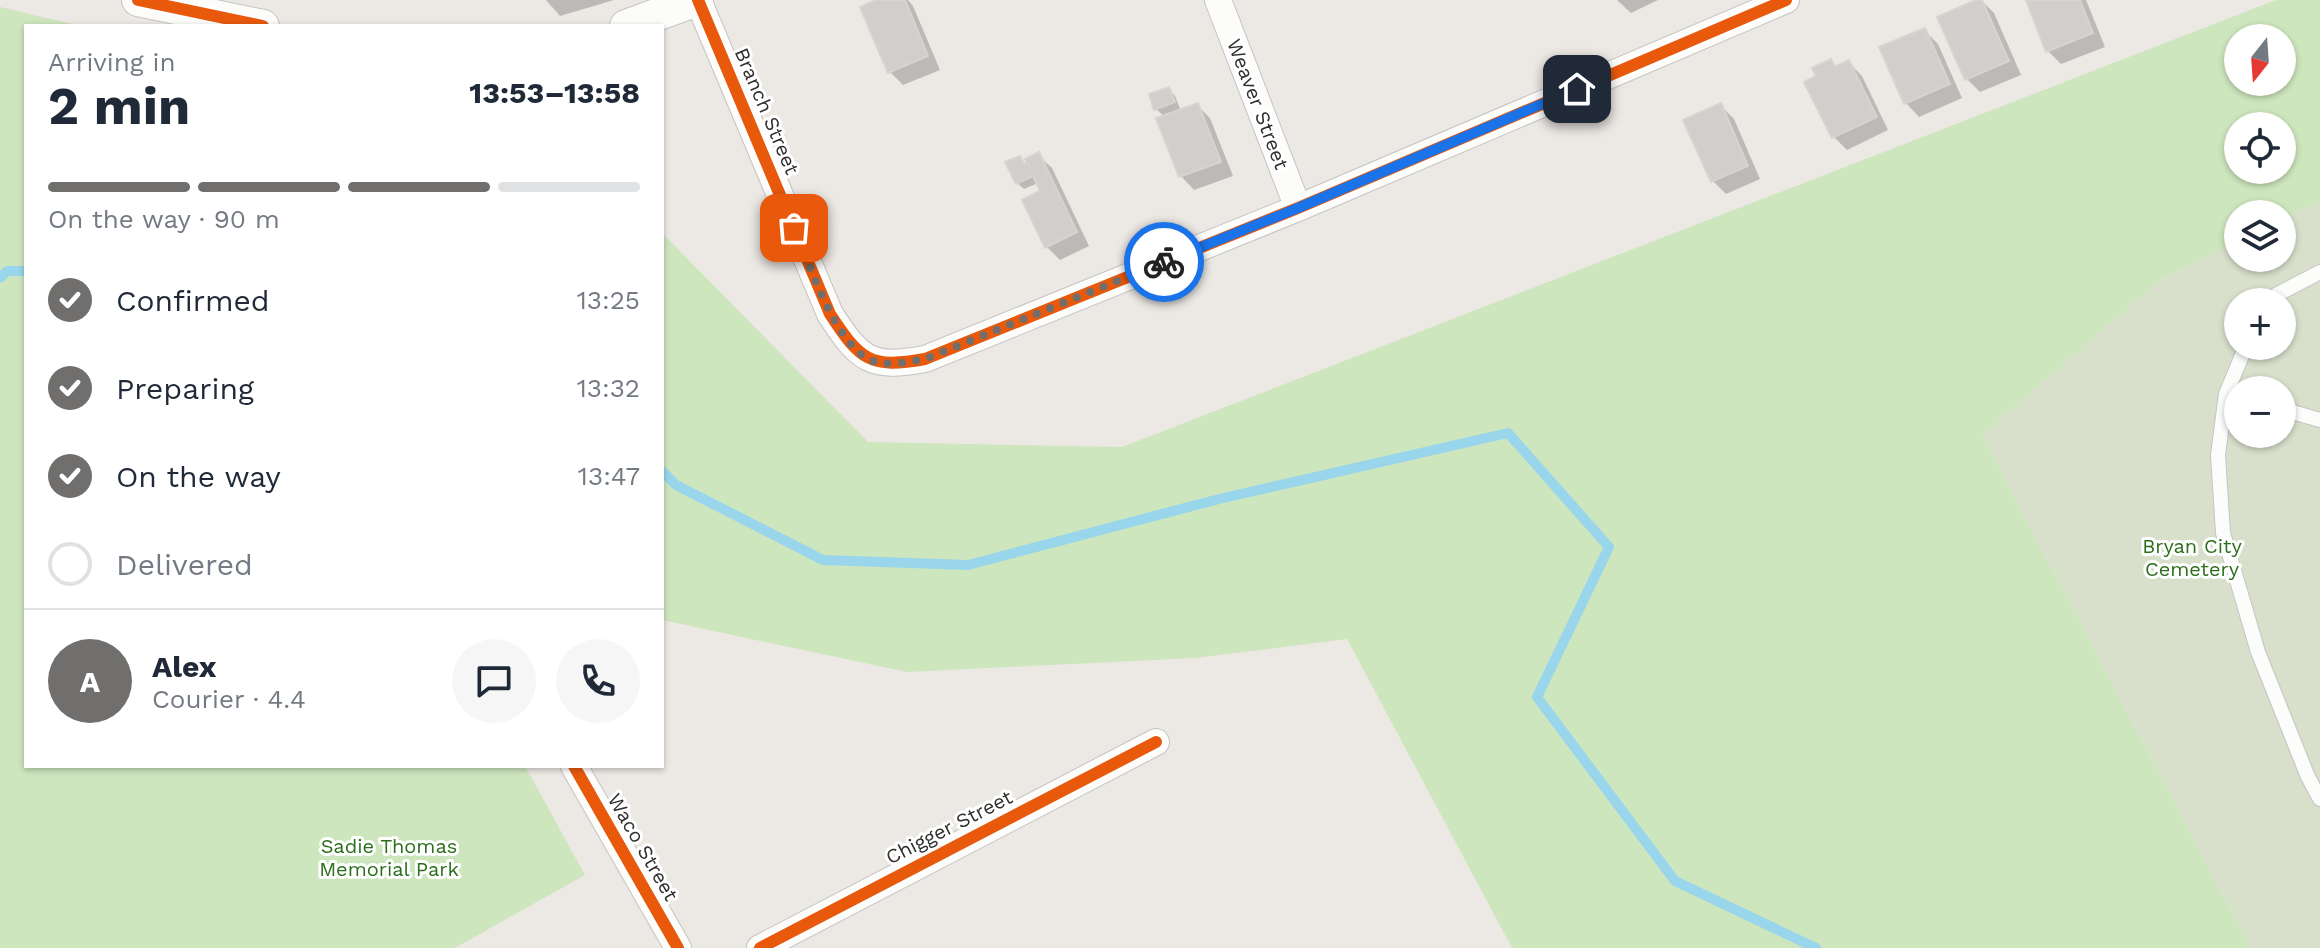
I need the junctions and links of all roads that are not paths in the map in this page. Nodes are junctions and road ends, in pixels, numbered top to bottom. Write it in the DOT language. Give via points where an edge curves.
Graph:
graph roads {
  1 [pos="138,0"];
  2 [pos="698,0"];
  3 [pos="1218,0"];
  4 [pos="1786,0"];
  5 [pos="1740,9"];
  6 [pos="177,16"];
  7 [pos="246,24"];
  8 [pos="632,24"];
  9 [pos="1298,208"];
  10 [pos="2320,272"];
  11 [pos="2289,288"];
  12 [pos="2296,413"];
  13 [pos="2320,420"];
  14 [pos="2224,430"];
  15 [pos="1156,742"];
  16 [pos="575,768"];
  17 [pos="2314,778"];
  18 [pos="2320,799"];
  19 [pos="678,948"];
  20 [pos="760,948"];
  1 -- 6 [label="street"];
  2 -- 8 [label="street"];
  2 -- 9 [label="street, Branch Street" via="830,314 847,340 870,360 895,364 925,359"];
  3 -- 9 [label="street, Weaver Street"];
  4 -- 5 [label="street"];
  5 -- 9 [label="street"];
  6 -- 7 [label="street"];
  10 -- 11 [label="lane"];
  12 -- 13 [label="lane"];
  14 -- 17 [label="lane" via="2218,455 2223,533 2258,652"];
  15 -- 20 [label="street, Chigger Street"];
  16 -- 19 [label="street, Waco Street"];
  17 -- 18 [label="lane"];
}
